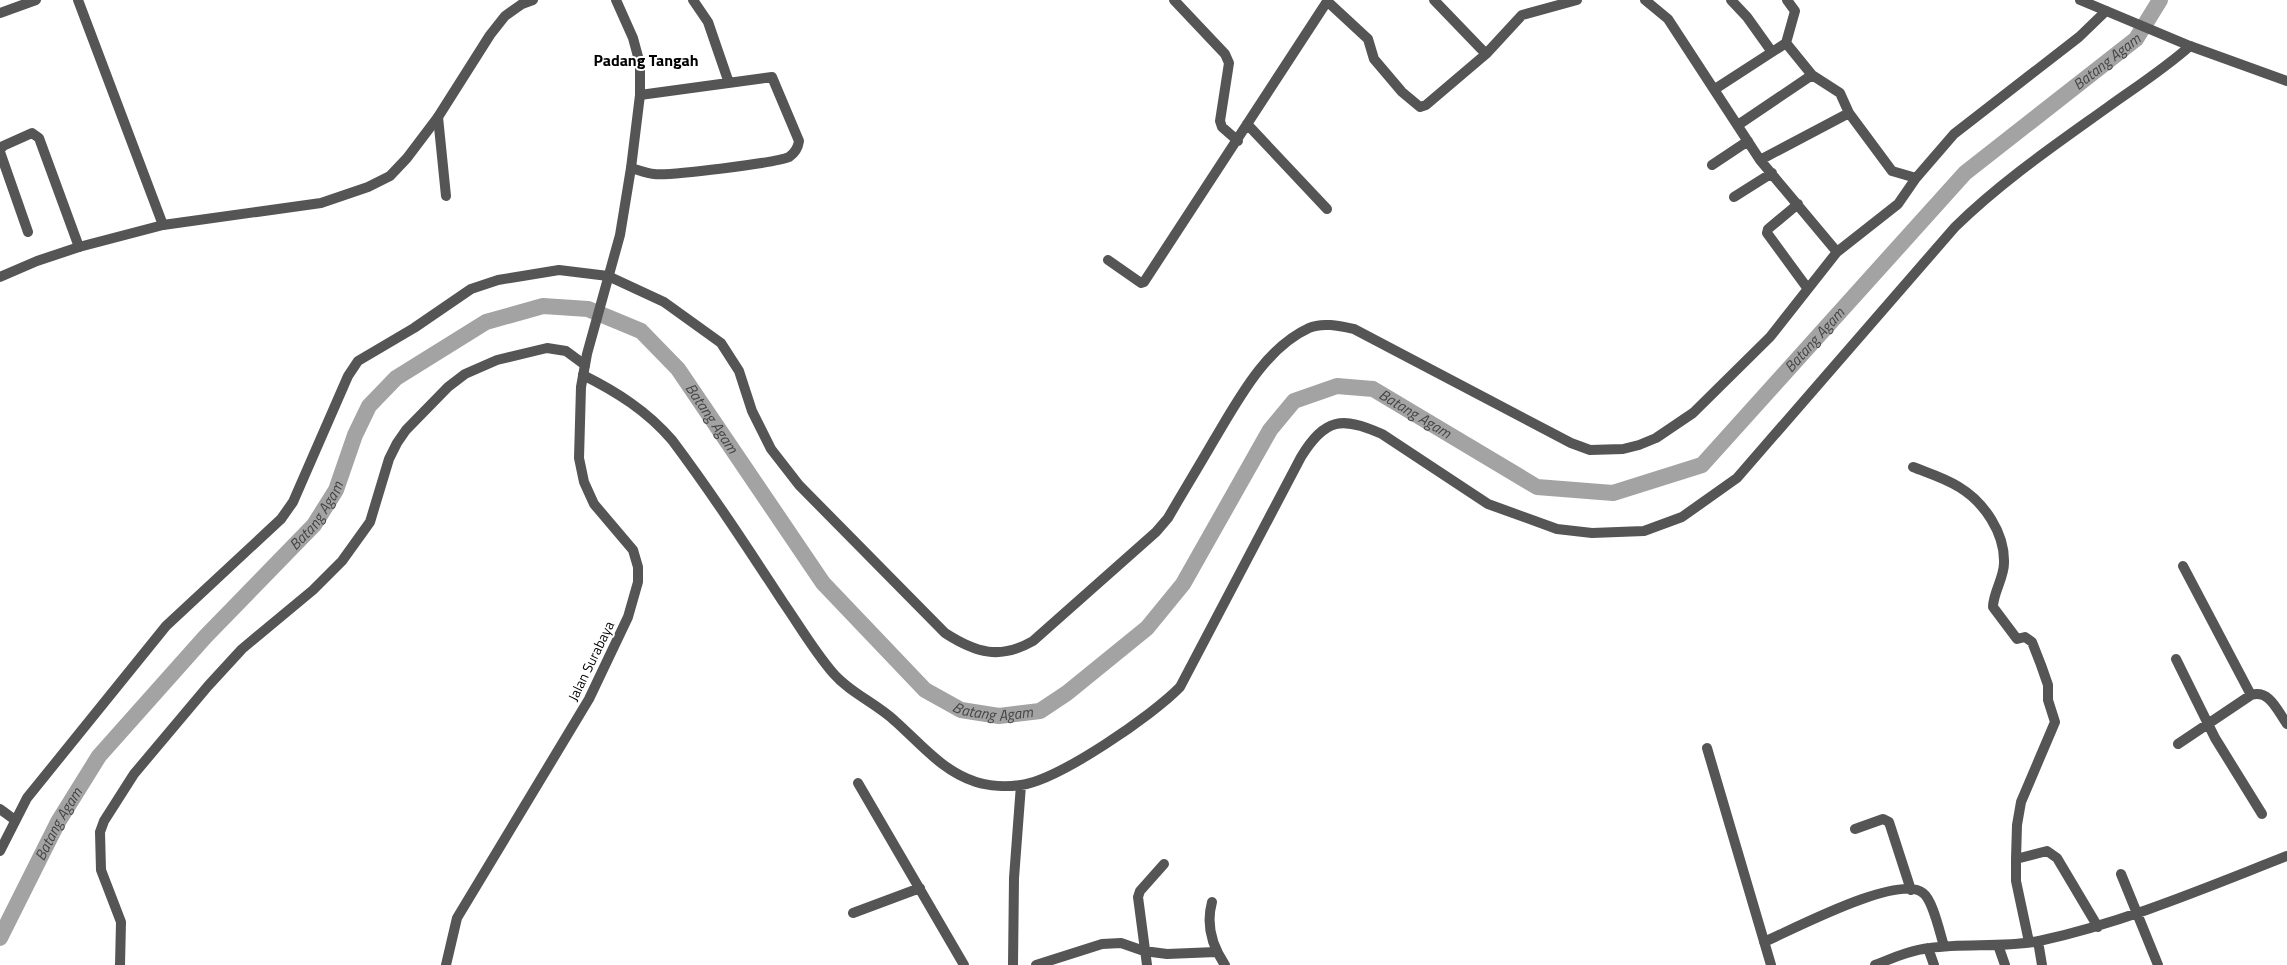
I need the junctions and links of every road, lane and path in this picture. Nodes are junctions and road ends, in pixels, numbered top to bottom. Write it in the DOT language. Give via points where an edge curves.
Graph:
graph roads {
  1 [pos="36,0"];
  2 [pos="78,0"];
  3 [pos="533,0"];
  4 [pos="616,0"];
  5 [pos="693,0"];
  6 [pos="1174,0"];
  7 [pos="1434,0"];
  8 [pos="1577,0"];
  9 [pos="1645,0"];
  10 [pos="1731,0"];
  11 [pos="1787,0"];
  12 [pos="2080,0"];
  13 [pos="1327,1"];
  14 [pos="0,13"];
  15 [pos="2110,13"];
  16 [pos="1786,43"];
  17 [pos="2190,46"];
  18 [pos="1772,52"];
  19 [pos="1486,54"];
  20 [pos="1812,74"];
  21 [pos="2287,82"];
  22 [pos="729,83"];
  23 [pos="1715,89"];
  24 [pos="640,95"];
  25 [pos="1850,113"];
  26 [pos="438,117"];
  27 [pos="1247,124"];
  28 [pos="1738,125"];
  29 [pos="1238,141"];
  30 [pos="1748,141"];
  31 [pos="0,151"];
  32 [pos="1760,160"];
  33 [pos="1712,165"];
  34 [pos="631,168"];
  35 [pos="1772,174"];
  36 [pos="1916,178"];
  37 [pos="446,196"];
  38 [pos="1734,196"];
  39 [pos="1798,204"];
  40 [pos="1327,209"];
  41 [pos="163,225"];
  42 [pos="28,232"];
  43 [pos="78,247"];
  44 [pos="1837,252"];
  45 [pos="1108,260"];
  46 [pos="608,276"];
  47 [pos="0,277"];
  48 [pos="1808,289"];
  49 [pos="584,370"];
  50 [pos="1913,467"];
  51 [pos="2182,566"];
  52 [pos="2176,659"];
  53 [pos="2250,694"];
  54 [pos="2209,723"];
  55 [pos="2287,724"];
  56 [pos="2178,744"];
  57 [pos="1707,748"];
  58 [pos="858,783"];
  59 [pos="1022,785"];
  60 [pos="0,809"];
  61 [pos="2262,814"];
  62 [pos="15,820"];
  63 [pos="1855,829"];
  64 [pos="0,851"];
  65 [pos="2287,856"];
  66 [pos="2016,859"];
  67 [pos="1164,864"];
  68 [pos="2121,874"];
  69 [pos="920,888"];
  70 [pos="1910,890"];
  71 [pos="1212,902"];
  72 [pos="853,914"];
  73 [pos="2137,915"];
  74 [pos="2098,927"];
  75 [pos="1764,942"];
  76 [pos="2033,942"];
  77 [pos="1998,945"];
  78 [pos="1944,946"];
  79 [pos="1928,948"];
  80 [pos="1144,951"];
  81 [pos="1216,952"];
  82 [pos="120,965"];
  83 [pos="446,965"];
  84 [pos="964,965"];
  85 [pos="1013,965"];
  86 [pos="1036,965"];
  87 [pos="1147,965"];
  88 [pos="1224,965"];
  89 [pos="1771,965"];
  90 [pos="1876,965"];
  91 [pos="1934,965"];
  92 [pos="2005,965"];
  93 [pos="2042,965"];
  94 [pos="2158,965"];
  1 -- 14 [label="street"];
  2 -- 41 [label="street"];
  3 -- 26 [label="street" via="505,16"];
  4 -- 24 [label="street, Jalan Surabaya" via="633,38 640,64"];
  5 -- 22 [label="street" via="708,22"];
  6 -- 29 [label="street" via="1226,54 1229,62 1220,121 1222,127"];
  7 -- 19 [label="street"];
  8 -- 19 [label="street" via="1522,15"];
  9 -- 23 [label="street" via="1668,19"];
  10 -- 18 [label="street" via="1747,16"];
  11 -- 16 [label="street" via="1795,11"];
  12 -- 15 [label="street"];
  13 -- 19 [label="street" via="1368,40 1374,59 1418,106 1426,105"];
  13 -- 27 [label="street"];
  15 -- 17 [label="street"];
  15 -- 36 [label="street" via="1954,134"];
  16 -- 18 [label="street"];
  16 -- 20 [label="street"];
  17 -- 21 [label="street"];
  17 -- 59 [label="street" via="2162,71 2056,143 1975,208 1737,478 1682,517 1644,531 1592,534 1557,529 1488,504 1382,434 1363,426 1345,422 1331,424 1318,432 1301,457 1180,687 1154,711 1104,744 1046,778"];
  18 -- 23 [label="street"];
  20 -- 25 [label="street" via="1840,92"];
  20 -- 28 [label="street"];
  22 -- 24 [label="street"];
  22 -- 34 [label="street" via="772,77 797,134 796,151 783,159 668,174"];
  23 -- 28 [label="street"];
  24 -- 34 [label="street, Jalan Surabaya"];
  25 -- 32 [label="street"];
  25 -- 36 [label="street" via="1892,170"];
  26 -- 37 [label="street"];
  26 -- 41 [label="street" via="390,176 368,187 321,203"];
  27 -- 29 [label="street"];
  27 -- 40 [label="street"];
  28 -- 30 [label="street"];
  29 -- 45 [label="street" via="1143,283"];
  30 -- 32 [label="street"];
  30 -- 33 [label="street"];
  31 -- 42 [label="street"];
  31 -- 43 [label="street" via="32,133 39,138"];
  32 -- 35 [label="street"];
  34 -- 46 [label="street, Jalan Surabaya" via="620,234"];
  35 -- 38 [label="street"];
  35 -- 39 [label="street"];
  36 -- 44 [label="street" via="1898,204"];
  39 -- 44 [label="street"];
  39 -- 48 [label="street" via="1768,229 1767,234"];
  41 -- 43 [label="street"];
  43 -- 47 [label="street" via="37,260"];
  44 -- 48 [label="street"];
  46 -- 48 [label="street" via="664,302 721,343 739,371 752,411 770,449 799,485 945,633 966,646 991,653 1016,651 1033,641 1156,532 1168,518 1251,379 1296,334 1310,327 1330,325 1354,329 1571,443 1590,450 1623,449 1656,438 1693,413 1770,337"];
  46 -- 49 [label="street, Jalan Surabaya"];
  46 -- 62 [label="street" via="560,270 498,280 471,290 358,361 348,376 294,502 281,519 166,626 27,798"];
  49 -- 59 [label="street" via="654,420 672,440 842,683 885,712 938,761 958,774 977,782"];
  49 -- 82 [label="street" via="566,352 547,348 497,360 464,374 448,387 406,430 398,443 389,459 370,522 342,561 313,590 242,649 134,774 100,832 101,870 121,922"];
  49 -- 83 [label="street, Jalan Surabaya" via="579,458 584,482 594,504 633,550 638,582 628,617 589,698 457,918"];
  50 -- 66 [label="street" via="1966,492 2000,533 2004,565 1994,607 2017,639 2025,637 2032,642 2048,685 2048,700 2055,722 2021,802"];
  51 -- 53 [label="street"];
  52 -- 54 [label="street"];
  53 -- 54 [label="street"];
  53 -- 55 [label="street" via="2262,692"];
  54 -- 56 [label="street"];
  54 -- 61 [label="street"];
  57 -- 75 [label="street"];
  58 -- 69 [label="street"];
  59 -- 85 [label="street" via="1013,896"];
  60 -- 62 [label="street"];
  62 -- 64 [label="street"];
  63 -- 70 [label="street" via="1883,819 1889,822"];
  65 -- 73 [label="street"];
  66 -- 74 [label="street" via="2052,852"];
  66 -- 76 [label="street" via="2016,881"];
  67 -- 80 [label="street" via="1140,890 1138,897"];
  68 -- 73 [label="street"];
  69 -- 72 [label="street"];
  69 -- 84 [label="street"];
  70 -- 75 [label="street" via="1867,896"];
  70 -- 78 [label="street" via="1920,891 1929,899"];
  71 -- 81 [label="street" via="1208,917"];
  73 -- 74 [label="street"];
  73 -- 94 [label="street"];
  74 -- 76 [label="street"];
  75 -- 89 [label="street"];
  76 -- 77 [label="street"];
  76 -- 93 [label="street"];
  77 -- 78 [label="street"];
  77 -- 92 [label="street"];
  78 -- 79 [label="street"];
  79 -- 90 [label="street"];
  79 -- 91 [label="street"];
  80 -- 81 [label="street" via="1167,954"];
  80 -- 86 [label="street" via="1120,943 1102,944"];
  80 -- 87 [label="street"];
  81 -- 88 [label="street"];
}
